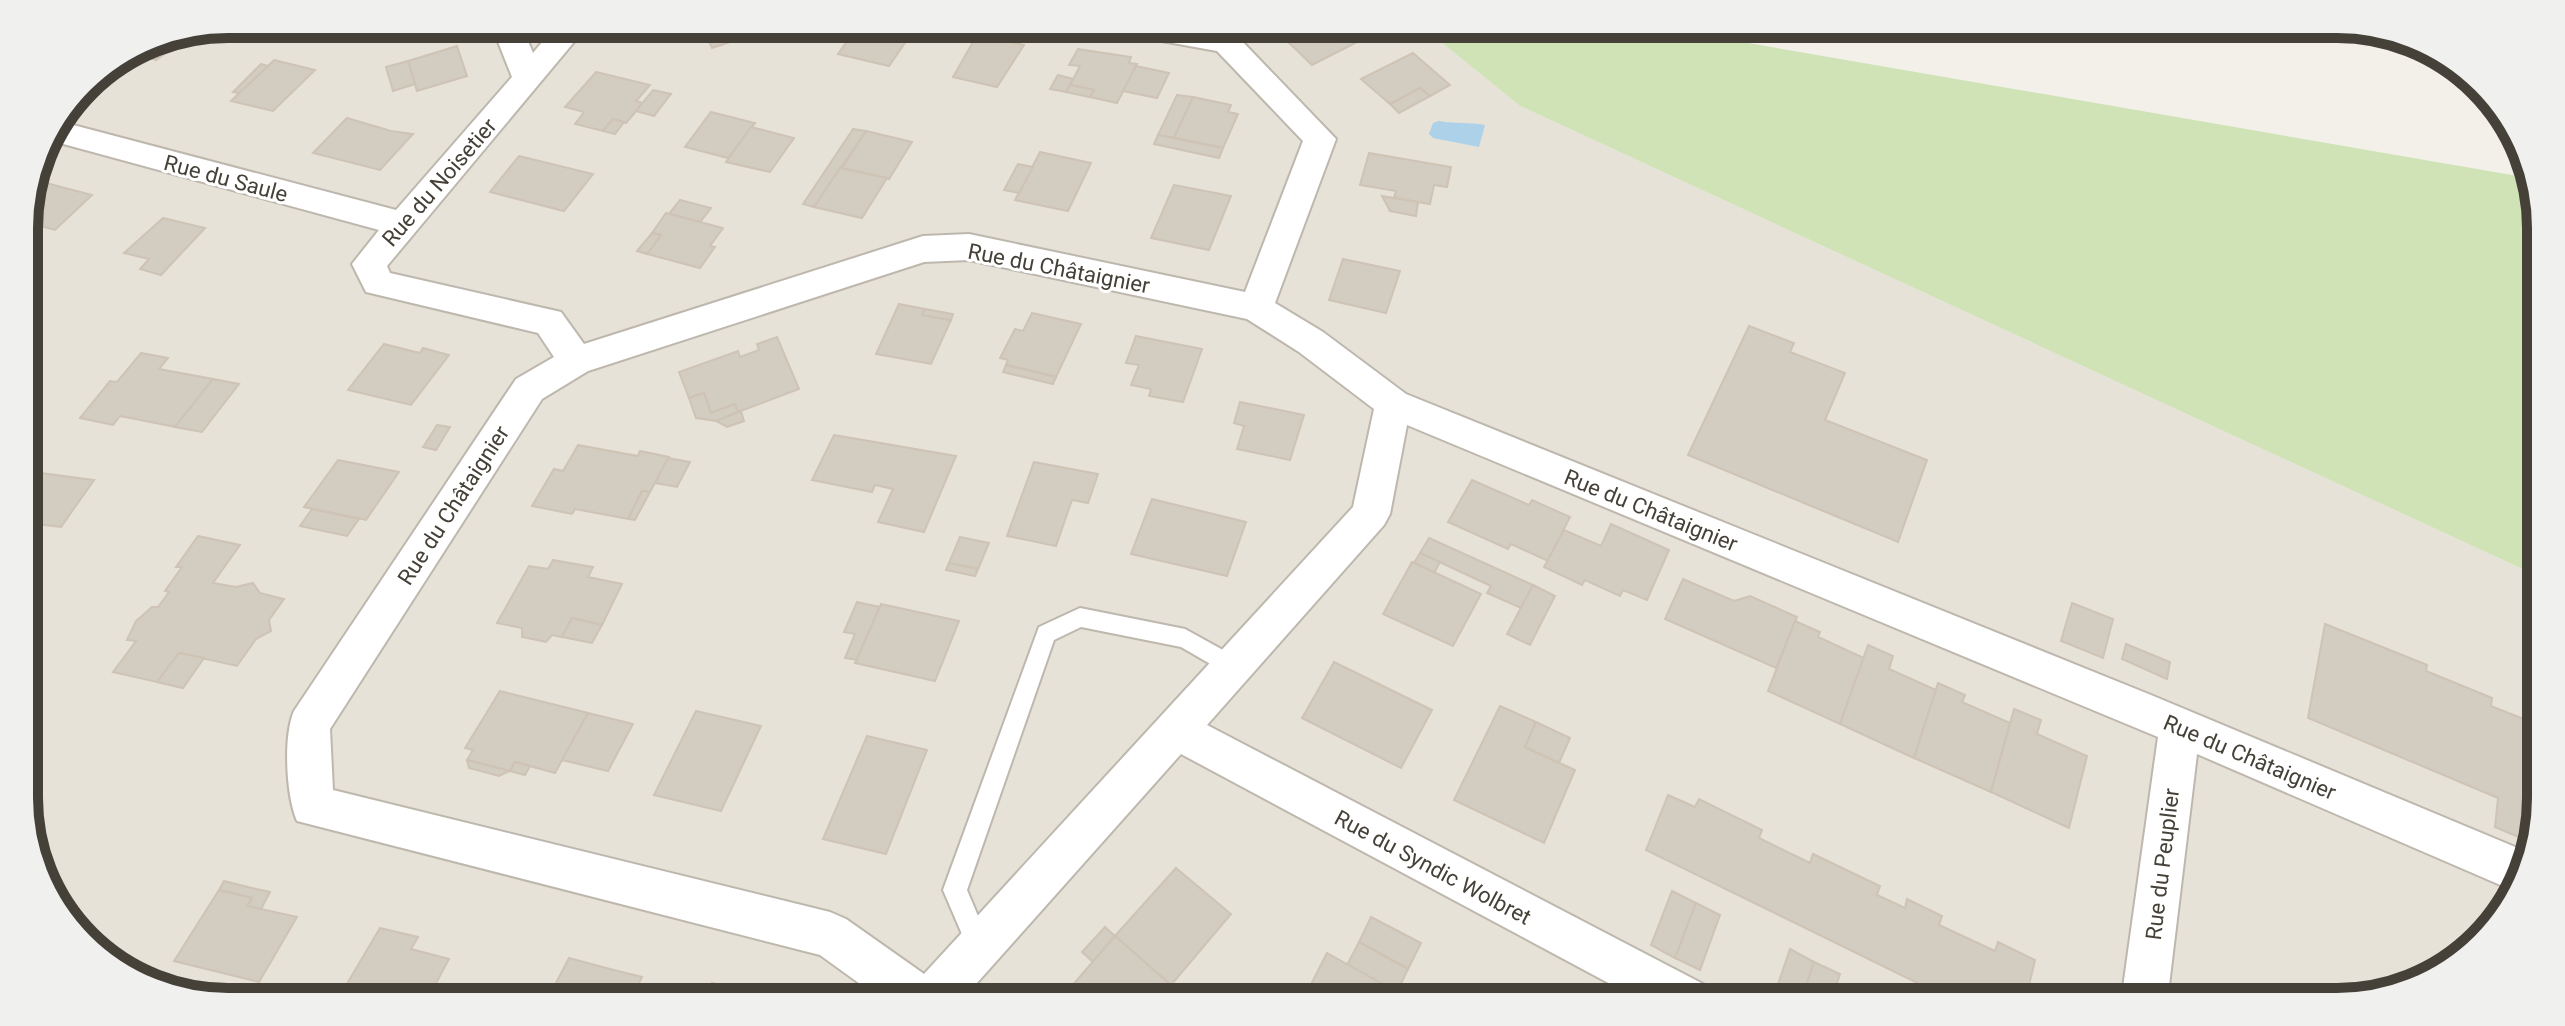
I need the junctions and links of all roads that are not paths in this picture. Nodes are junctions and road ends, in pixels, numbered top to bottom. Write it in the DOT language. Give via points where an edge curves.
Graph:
graph roads {
  1 [pos="512,38"];
  2 [pos="562,38"];
  3 [pos="1199,38"];
  4 [pos="528,79"];
  5 [pos="64,133"];
  6 [pos="402,224"];
  7 [pos="1256,308"];
  8 [pos="576,361"];
  9 [pos="1393,404"];
  10 [pos="1233,667"];
  11 [pos="2180,727"];
  12 [pos="1176,730"];
  13 [pos="2514,869"];
  14 [pos="979,947"];
  15 [pos="906,988"];
  16 [pos="939,988"];
  17 [pos="1664,988"];
  18 [pos="2146,988"];
  1 -- 4 [label="street"];
  2 -- 4 [label="street, Rue du Noisetier"];
  3 -- 7 [label="street" via="1226,43 1320,139"];
  4 -- 6 [label="street, Rue du Noisetier"];
  5 -- 6 [label="street, Rue du Saule"];
  6 -- 8 [label="street, Rue du Noisetier" via="369,264 378,283 549,322"];
  7 -- 8 [label="street, Rue du Châtaignier" via="969,247 923,249"];
  7 -- 9 [label="street, Rue du Châtaignier"];
  8 -- 15 [label="street, Rue du Châtaignier" via="529,389 309,725 312,806 830,935"];
  9 -- 10 [label="street" via="1371,514"];
  9 -- 11 [label="street, Rue du Châtaignier"];
  10 -- 12 [label="street"];
  10 -- 14 [label="lane" via="1185,638 1080,617 1046,634 955,890"];
  11 -- 13 [label="street, Rue du Châtaignier"];
  11 -- 18 [label="street, Rue du Peuplier"];
  12 -- 14 [label="street"];
  12 -- 17 [label="street, Rue du Syndic Wolbret"];
  14 -- 16 [label="street"];
}
